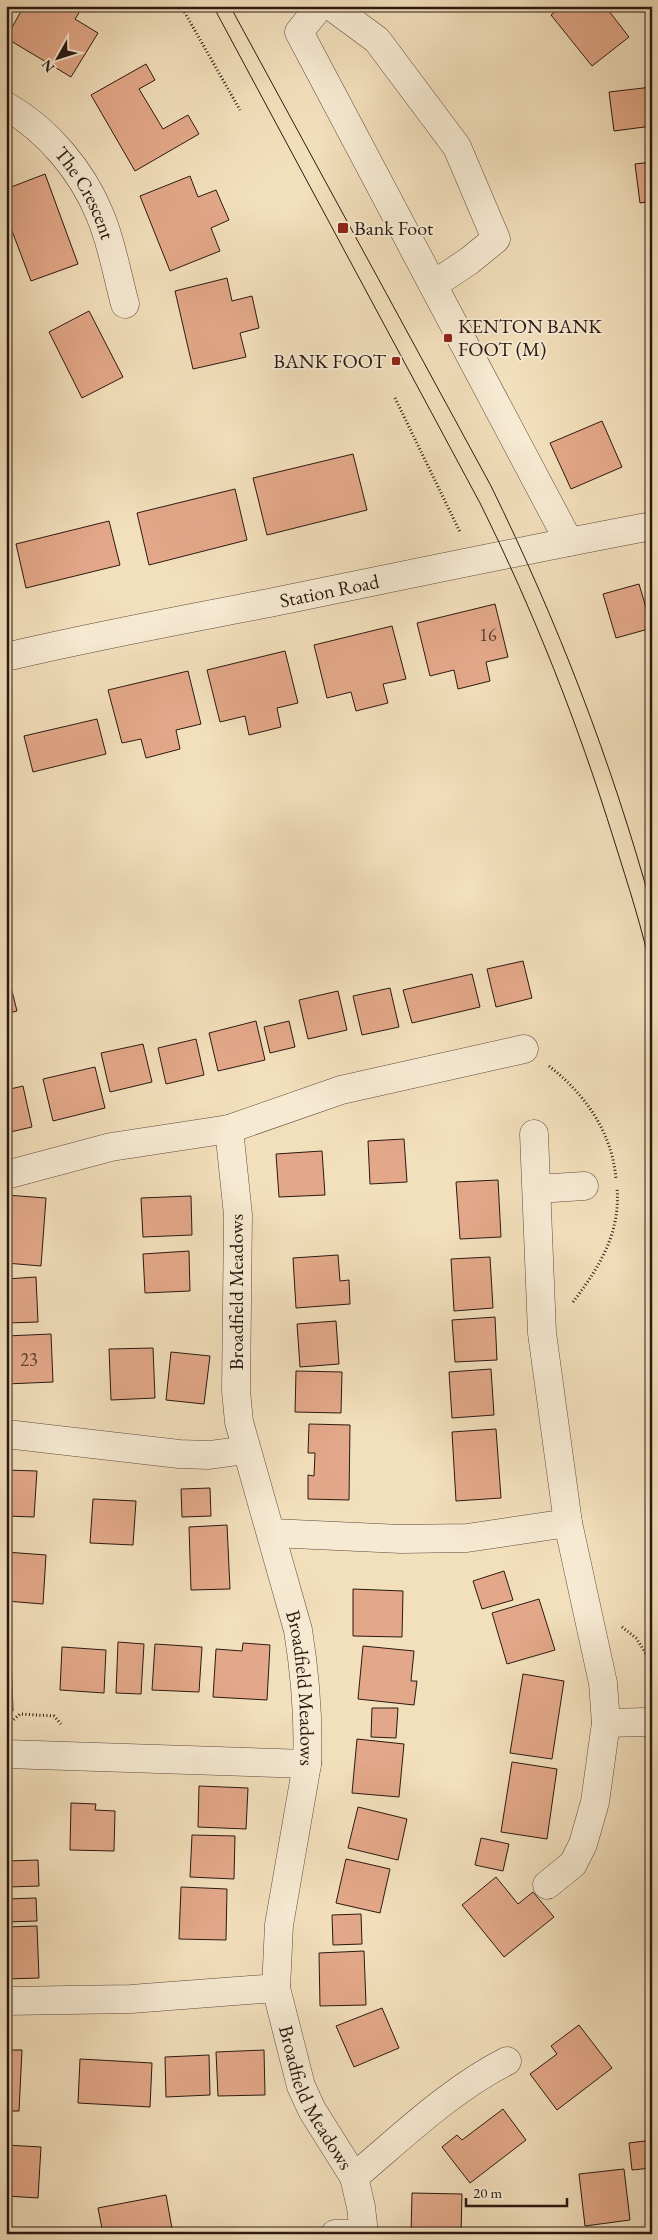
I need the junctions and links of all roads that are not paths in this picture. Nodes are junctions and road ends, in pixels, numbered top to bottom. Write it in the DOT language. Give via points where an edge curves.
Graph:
graph roads {
  1 [pos="320,6"];
  2 [pos="331,6"];
  3 [pos="6,106"];
  4 [pos="433,284"];
  5 [pos="125,304"];
  6 [pos="652,526"];
  7 [pos="569,542"];
  8 [pos="6,657"];
  9 [pos="524,1049"];
  10 [pos="228,1129"];
  11 [pos="534,1134"];
  12 [pos="6,1175"];
  13 [pos="584,1186"];
  14 [pos="537,1189"];
  15 [pos="6,1434"];
  16 [pos="246,1450"];
  17 [pos="568,1523"];
  18 [pos="272,1533"];
  19 [pos="606,1722"];
  20 [pos="646,1722"];
  21 [pos="6,1754"];
  22 [pos="307,1764"];
  23 [pos="547,1885"];
  24 [pos="276,1988"];
  25 [pos="6,2001"];
  26 [pos="507,2061"];
  27 [pos="354,2177"];
  28 [pos="335,2234"];
  29 [pos="364,2234"];
  1 -- 4 [label="street" via="299,32"];
  2 -- 4 [label="street" via="377,40 457,147 496,239"];
  3 -- 5 [label="street, The Crescent" via="55,145 84,182 101,217"];
  4 -- 7 [label="street"];
  6 -- 7 [label="street, Station Road"];
  7 -- 8 [label="street, Station Road"];
  9 -- 10 [label="street" via="341,1090"];
  10 -- 12 [label="street" via="111,1146"];
  10 -- 16 [label="street, Broadfield Meadows" via="238,1214 236,1391"];
  11 -- 14 [label="street"];
  13 -- 14 [label="street"];
  14 -- 17 [label="street" via="542,1333"];
  15 -- 16 [label="street" via="179,1454 208,1455"];
  16 -- 18 [label="street, Broadfield Meadows"];
  17 -- 18 [label="street" via="468,1538 401,1539"];
  17 -- 19 [label="street" via="603,1683"];
  18 -- 22 [label="street, Broadfield Meadows" via="298,1630 307,1719"];
  19 -- 20 [label="street"];
  19 -- 23 [label="street" via="595,1802 583,1844 574,1864"];
  21 -- 22 [label="street"];
  22 -- 24 [label="street, Broadfield Meadows" via="279,1925"];
  24 -- 25 [label="street" via="132,1999"];
  24 -- 27 [label="street, Broadfield Meadows" via="301,2086 312,2110"];
  26 -- 27 [label="street" via="475,2077 451,2095"];
  27 -- 29 [label="street, Broadfield Meadows"];
  28 -- 29 [label="street"];
}
